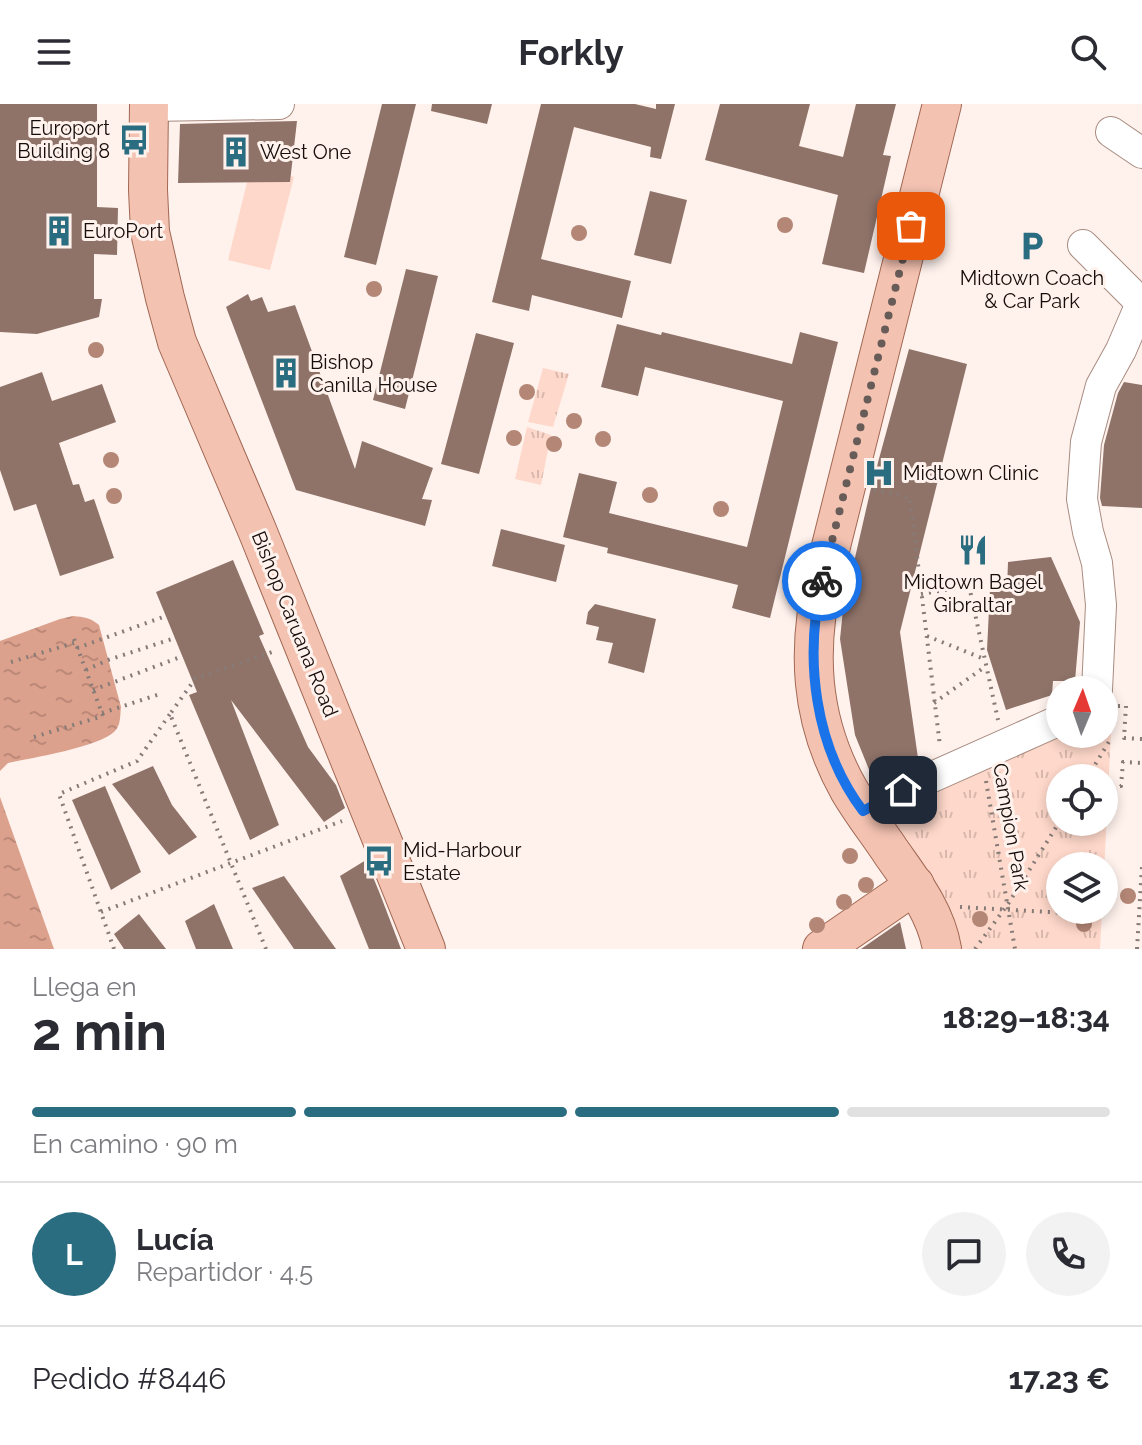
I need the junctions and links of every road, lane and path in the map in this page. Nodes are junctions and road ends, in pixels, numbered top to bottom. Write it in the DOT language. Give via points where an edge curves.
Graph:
graph roads {
  1 [pos="279,104"];
  2 [pos="942,104"];
  3 [pos="149,105"];
  4 [pos="1111,132"];
  5 [pos="1142,153"];
  6 [pos="1083,245"];
  7 [pos="1142,302"];
  8 [pos="863,486"];
  9 [pos="921,594"];
  10 [pos="166,616"];
  11 [pos="927,636"];
  12 [pos="175,638"];
  13 [pos="302,642"];
  14 [pos="75,643"];
  15 [pos="183,656"];
  16 [pos="985,659"];
  17 [pos="11,662"];
  18 [pos="986,666"];
  19 [pos="86,670"];
  20 [pos="1105,676"];
  21 [pos="93,690"];
  22 [pos="160,694"];
  23 [pos="934,703"];
  24 [pos="1118,703"];
  25 [pos="170,714"];
  26 [pos="103,717"];
  27 [pos="1046,726"];
  28 [pos="34,737"];
  29 [pos="1142,739"];
  30 [pos="992,750"];
  31 [pos="1142,763"];
  32 [pos="943,772"];
  33 [pos="1118,786"];
  34 [pos="370,811"];
  35 [pos="863,811"];
  36 [pos="1051,836"];
  37 [pos="230,862"];
  38 [pos="1142,866"];
  39 [pos="920,895"];
  40 [pos="1008,904"];
  41 [pos="1046,909"];
  42 [pos="101,912"];
  43 [pos="114,949"];
  44 [pos="266,949"];
  45 [pos="426,949"];
  46 [pos="822,949"];
  47 [pos="942,949"];
  48 [pos="975,949"];
  49 [pos="1015,949"];
  50 [pos="1137,949"];
  1 -- 3 [label="street"];
  2 -- 35 [label="main road" via="817,601 813,644 820,721"];
  3 -- 13 [label="main road, Bishop Caruana Road" via="150,232 177,342"];
  4 -- 5 [label="street"];
  6 -- 7 [label="street"];
  7 -- 20 [label="street" via="1101,386 1086,442 1082,499 1097,563"];
  8 -- 9 [label="path" via="910,498"];
  9 -- 11 [label="path"];
  9 -- 16 [label="path, Campion Park" via="969,586"];
  10 -- 14 [label="path"];
  11 -- 16 [label="path"];
  11 -- 23 [label="path"];
  12 -- 19 [label="path"];
  13 -- 25 [label="path" via="195,679"];
  13 -- 34 [label="main road, Bishop Caruana Road"];
  14 -- 17 [label="path"];
  14 -- 19 [label="path"];
  15 -- 21 [label="path"];
  16 -- 18 [label="path, Campion Park"];
  18 -- 23 [label="path"];
  18 -- 30 [label="path, Campion Park"];
  19 -- 21 [label="path"];
  21 -- 26 [label="path"];
  22 -- 26 [label="path"];
  23 -- 32 [label="path"];
  24 -- 29 [label="path" via="1126,706 1124,738"];
  25 -- 37 [label="path"];
  25 -- 42 [label="path" via="137,761 59,794"];
  26 -- 28 [label="path"];
  27 -- 30 [label="street"];
  30 -- 32 [label="street"];
  30 -- 40 [label="path, Campion Park"];
  31 -- 33 [label="path" via="1123,762"];
  32 -- 35 [label="street"];
  34 -- 37 [label="path"];
  34 -- 45 [label="main road, Bishop Caruana Road"];
  35 -- 39 [label="main road"];
  36 -- 40 [label="path, Campion Park"];
  37 -- 42 [label="path"];
  37 -- 44 [label="path"];
  38 -- 50 [label="path"];
  39 -- 41 [label="path, Campion Park"];
  39 -- 46 [label="main road"];
  39 -- 47 [label="main road"];
  40 -- 48 [label="path, Campion Park"];
  40 -- 49 [label="path, Campion Park"];
  42 -- 43 [label="path"];
}
